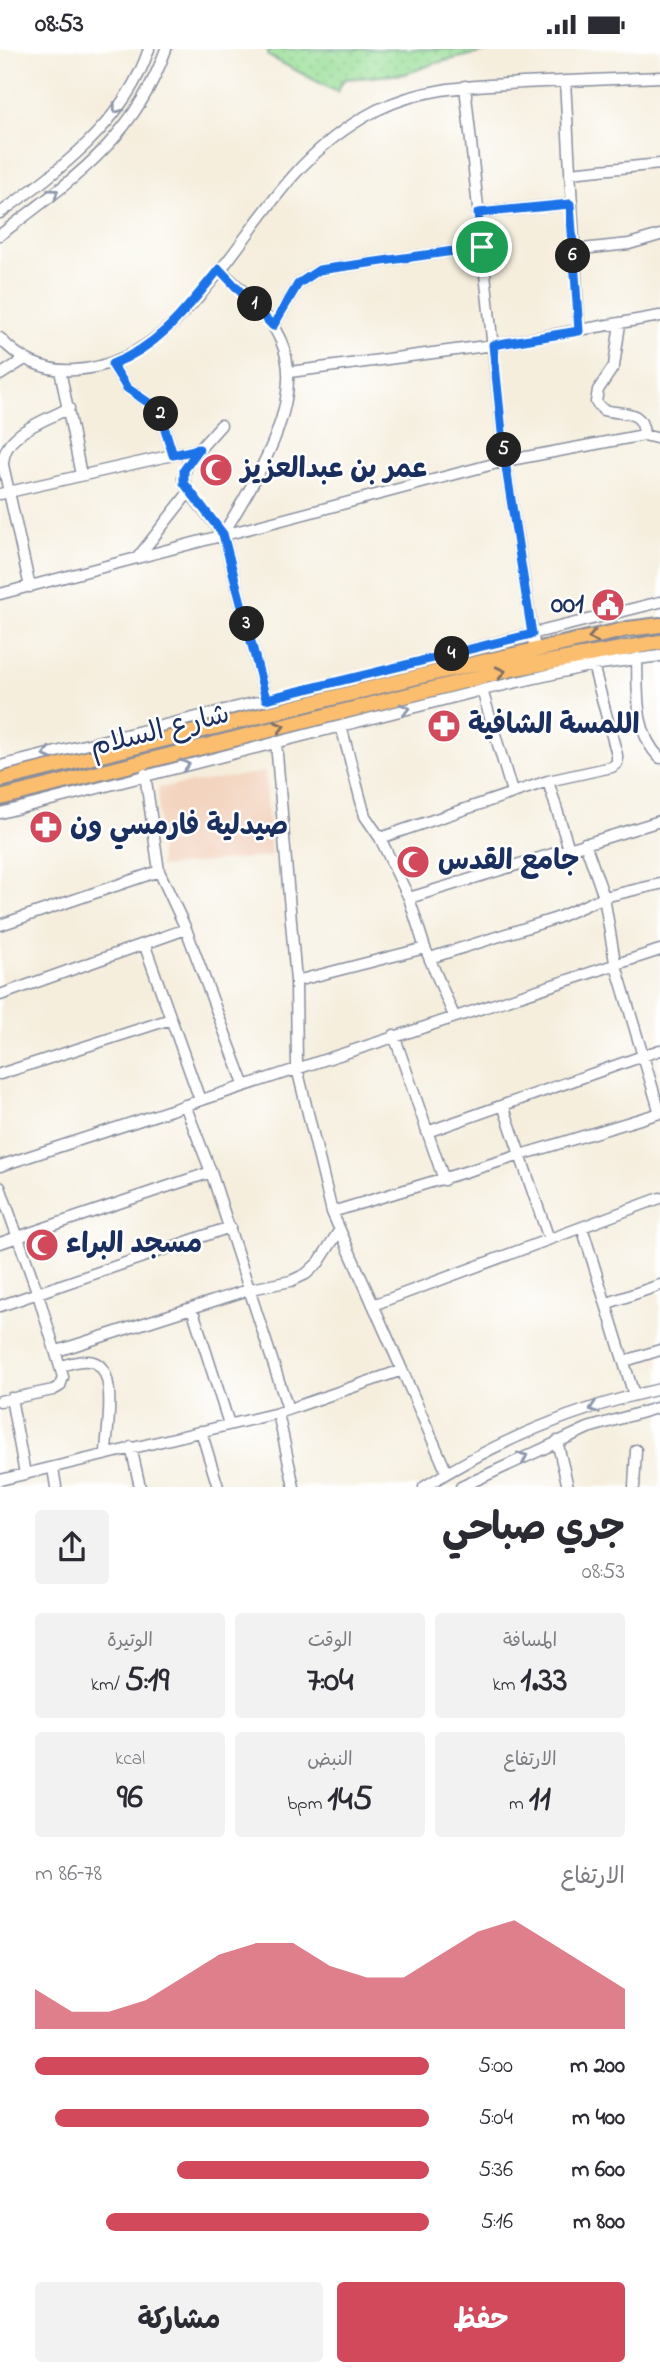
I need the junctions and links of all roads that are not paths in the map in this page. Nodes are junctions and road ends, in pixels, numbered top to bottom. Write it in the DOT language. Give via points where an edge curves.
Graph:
graph roads {
  1 [pos="149,49"];
  2 [pos="166,49"];
  3 [pos="660,77"];
  4 [pos="565,81"];
  5 [pos="465,86"];
  6 [pos="660,164"];
  7 [pos="570,173"];
  8 [pos="570,204"];
  9 [pos="0,213"];
  10 [pos="478,213"];
  11 [pos="0,235"];
  12 [pos="660,235"];
  13 [pos="482,247"];
  14 [pos="572,250"];
  15 [pos="219,269"];
  16 [pos="660,316"];
  17 [pos="620,324"];
  18 [pos="273,326"];
  19 [pos="579,331"];
  20 [pos="0,338"];
  21 [pos="493,345"];
  22 [pos="25,359"];
  23 [pos="112,364"];
  24 [pos="60,370"];
  25 [pos="290,372"];
  26 [pos="0,375"];
  27 [pos="69,408"];
  28 [pos="221,425"];
  29 [pos="644,435"];
  30 [pos="660,439"];
  31 [pos="199,449"];
  32 [pos="173,455"];
  33 [pos="505,461"];
  34 [pos="81,475"];
  35 [pos="188,492"];
  36 [pos="4,493"];
  37 [pos="223,534"];
  38 [pos="138,557"];
  39 [pos="30,587"];
  40 [pos="0,594"];
  41 [pos="660,602"];
  42 [pos="660,625"];
  43 [pos="532,634"];
  44 [pos="660,642"];
  45 [pos="535,650"];
  46 [pos="660,656"];
  47 [pos="637,658"];
  48 [pos="593,665"];
  49 [pos="482,690"];
  50 [pos="266,699"];
  51 [pos="341,726"];
  52 [pos="276,742"];
  53 [pos="660,758"];
  54 [pos="0,765"];
  55 [pos="145,774"];
  56 [pos="0,780"];
  57 [pos="548,781"];
  58 [pos="512,792"];
  59 [pos="0,798"];
  60 [pos="0,813"];
  61 [pos="660,821"];
  62 [pos="380,838"];
  63 [pos="585,843"];
  64 [pos="569,849"];
  65 [pos="159,871"];
  66 [pos="660,884"];
  67 [pos="604,897"];
  68 [pos="409,898"];
  69 [pos="0,925"];
  70 [pos="186,929"];
  71 [pos="145,946"];
  72 [pos="660,950"];
  73 [pos="427,953"];
  74 [pos="615,962"];
  75 [pos="296,981"];
  76 [pos="1,992"];
  77 [pos="454,1016"];
  78 [pos="171,1019"];
  79 [pos="394,1035"];
  80 [pos="660,1050"];
  81 [pos="641,1056"];
  82 [pos="297,1068"];
  83 [pos="0,1074"];
  84 [pos="244,1084"];
  85 [pos="200,1100"];
  86 [pos="185,1105"];
  87 [pos="503,1105"];
  88 [pos="660,1113"];
  89 [pos="426,1132"];
  90 [pos="519,1155"];
  91 [pos="0,1166"];
  92 [pos="211,1172"];
  93 [pos="444,1179"];
  94 [pos="0,1187"];
  95 [pos="660,1198"];
  96 [pos="332,1212"];
  97 [pos="230,1227"];
  98 [pos="582,1227"];
  99 [pos="339,1231"];
  100 [pos="18,1237"];
  101 [pos="549,1239"];
  102 [pos="0,1243"];
  103 [pos="660,1285"];
  104 [pos="251,1289"];
  105 [pos="38,1294"];
  106 [pos="608,1303"];
  107 [pos="373,1305"];
  108 [pos="0,1306"];
  109 [pos="192,1308"];
  110 [pos="660,1350"];
  111 [pos="57,1351"];
  112 [pos="625,1361"];
  113 [pos="61,1366"];
  114 [pos="402,1370"];
  115 [pos="660,1389"];
  116 [pos="634,1395"];
  117 [pos="5,1400"];
  118 [pos="660,1407"];
  119 [pos="283,1411"];
  120 [pos="229,1424"];
  121 [pos="201,1431"];
  122 [pos="557,1441"];
  123 [pos="131,1447"];
  124 [pos="636,1450"];
  125 [pos="106,1454"];
  126 [pos="52,1468"];
  127 [pos="447,1473"];
  128 [pos="25,1474"];
  129 [pos="0,1480"];
  130 [pos="57,1487"];
  131 [pos="140,1487"];
  132 [pos="218,1487"];
  133 [pos="293,1487"];
  134 [pos="424,1487"];
  135 [pos="461,1487"];
  136 [pos="568,1487"];
  137 [pos="634,1487"];
  1 -- 9 [label="street, one-way" via="127,96 93,138 49,178"];
  11 -- 2 [label="street, one-way" via="85,170 117,138 145,99"];
  3 -- 4 [label="street"];
  4 -- 5 [label="street"];
  4 -- 7 [label="street"];
  5 -- 10 [label="street"];
  5 -- 15 [label="street" via="404,97 332,138 293,176"];
  6 -- 7 [label="street"];
  7 -- 8 [label="street"];
  8 -- 10 [label="street"];
  8 -- 14 [label="street"];
  10 -- 13 [label="street"];
  12 -- 14 [label="street" via="629,244"];
  13 -- 18 [label="street" via="319,270 298,284"];
  13 -- 21 [label="street"];
  14 -- 19 [label="street"];
  15 -- 18 [label="street"];
  15 -- 23 [label="street" via="158,338"];
  16 -- 17 [label="street"];
  17 -- 19 [label="street"];
  17 -- 29 [label="street" via="614,366 598,390 596,402 603,410 632,413 641,422"];
  18 -- 25 [label="street"];
  19 -- 21 [label="street"];
  20 -- 22 [label="street"];
  21 -- 25 [label="street"];
  21 -- 33 [label="street"];
  22 -- 24 [label="street"];
  22 -- 26 [label="street"];
  23 -- 24 [label="street"];
  23 -- 32 [label="street" via="127,388 159,410"];
  24 -- 27 [label="street"];
  25 -- 37 [label="street" via="275,439"];
  27 -- 34 [label="street"];
  27 -- 36 [label="street" via="9,443 3,465"];
  28 -- 31 [label="street"];
  29 -- 30 [label="street"];
  29 -- 33 [label="street"];
  31 -- 32 [label="street"];
  31 -- 35 [label="street" via="184,470"];
  32 -- 34 [label="street"];
  33 -- 37 [label="street"];
  33 -- 43 [label="street"];
  34 -- 36 [label="street"];
  35 -- 37 [label="street"];
  35 -- 38 [label="street"];
  36 -- 39 [label="street"];
  37 -- 38 [label="street"];
  37 -- 50 [label="street"];
  38 -- 39 [label="street"];
  39 -- 40 [label="street"];
  41 -- 43 [label="street"];
  42 -- 45 [label="highway, شارع السلام, one-way"];
  43 -- 45 [label="street"];
  43 -- 50 [label="street"];
  59 -- 44 [label="highway, شارع السلام, one-way" via="516,668"];
  45 -- 56 [label="highway, شارع السلام"];
  46 -- 47 [label="street"];
  47 -- 48 [label="street"];
  47 -- 53 [label="street" via="640,721 650,747"];
  48 -- 49 [label="street"];
  48 -- 57 [label="street" via="617,762"];
  51 -- 49 [label="street, one-way"];
  49 -- 58 [label="street"];
  50 -- 54 [label="street, one-way"];
  51 -- 52 [label="street"];
  51 -- 62 [label="street" via="365,816"];
  55 -- 52 [label="street, one-way"];
  52 -- 75 [label="street"];
  55 -- 60 [label="street"];
  55 -- 65 [label="street"];
  57 -- 58 [label="street"];
  57 -- 64 [label="street"];
  58 -- 62 [label="street"];
  61 -- 63 [label="street"];
  62 -- 68 [label="street"];
  63 -- 64 [label="street"];
  63 -- 67 [label="street"];
  64 -- 68 [label="street"];
  65 -- 69 [label="street"];
  65 -- 70 [label="street"];
  66 -- 67 [label="street"];
  67 -- 73 [label="street" via="557,918"];
  67 -- 74 [label="street"];
  68 -- 73 [label="street"];
  70 -- 71 [label="street"];
  70 -- 84 [label="street"];
  71 -- 76 [label="street"];
  71 -- 78 [label="street"];
  72 -- 74 [label="street"];
  73 -- 75 [label="street"];
  73 -- 77 [label="street"];
  74 -- 77 [label="street"];
  74 -- 81 [label="street"];
  75 -- 82 [label="street"];
  77 -- 79 [label="street"];
  78 -- 83 [label="street"];
  78 -- 85 [label="street"];
  79 -- 82 [label="street"];
  79 -- 89 [label="street"];
  80 -- 81 [label="street"];
  81 -- 87 [label="street"];
  81 -- 88 [label="street"];
  82 -- 84 [label="street"];
  82 -- 96 [label="street"];
  84 -- 85 [label="street"];
  85 -- 86 [label="street"];
  86 -- 91 [label="street"];
  86 -- 92 [label="street"];
  87 -- 89 [label="street"];
  87 -- 90 [label="street"];
  88 -- 90 [label="street"];
  89 -- 93 [label="street"];
  90 -- 93 [label="street"];
  90 -- 101 [label="street"];
  92 -- 97 [label="street"];
  92 -- 100 [label="street"];
  93 -- 96 [label="street"];
  94 -- 100 [label="street"];
  95 -- 98 [label="street"];
  96 -- 99 [label="street"];
  97 -- 104 [label="street"];
  97 -- 105 [label="street"];
  98 -- 101 [label="street"];
  98 -- 106 [label="street"];
  99 -- 104 [label="street" via="306,1274"];
  99 -- 107 [label="street"];
  100 -- 102 [label="street"];
  100 -- 105 [label="street"];
  101 -- 107 [label="street"];
  103 -- 106 [label="street"];
  104 -- 109 [label="street"];
  104 -- 119 [label="street"];
  105 -- 108 [label="street"];
  105 -- 111 [label="street"];
  106 -- 112 [label="street"];
  107 -- 114 [label="street"];
  109 -- 111 [label="street"];
  109 -- 120 [label="street"];
  110 -- 112 [label="street"];
  111 -- 113 [label="street"];
  112 -- 116 [label="street"];
  113 -- 117 [label="street" via="60,1386"];
  113 -- 125 [label="street" via="87,1361 105,1371 110,1391"];
  114 -- 119 [label="street"];
  114 -- 127 [label="street"];
  115 -- 116 [label="street"];
  116 -- 127 [label="street, one-way" via="561,1419"];
  117 -- 128 [label="street"];
  118 -- 122 [label="street"];
  119 -- 120 [label="street"];
  119 -- 133 [label="street"];
  120 -- 121 [label="street"];
  121 -- 123 [label="street"];
  121 -- 132 [label="street"];
  135 -- 122 [label="street, one-way"];
  122 -- 136 [label="street"];
  123 -- 125 [label="street"];
  123 -- 131 [label="street"];
  124 -- 137 [label="street"];
  125 -- 126 [label="street"];
  126 -- 128 [label="street"];
  126 -- 130 [label="street"];
  127 -- 134 [label="street"];
  128 -- 129 [label="street"];
}
